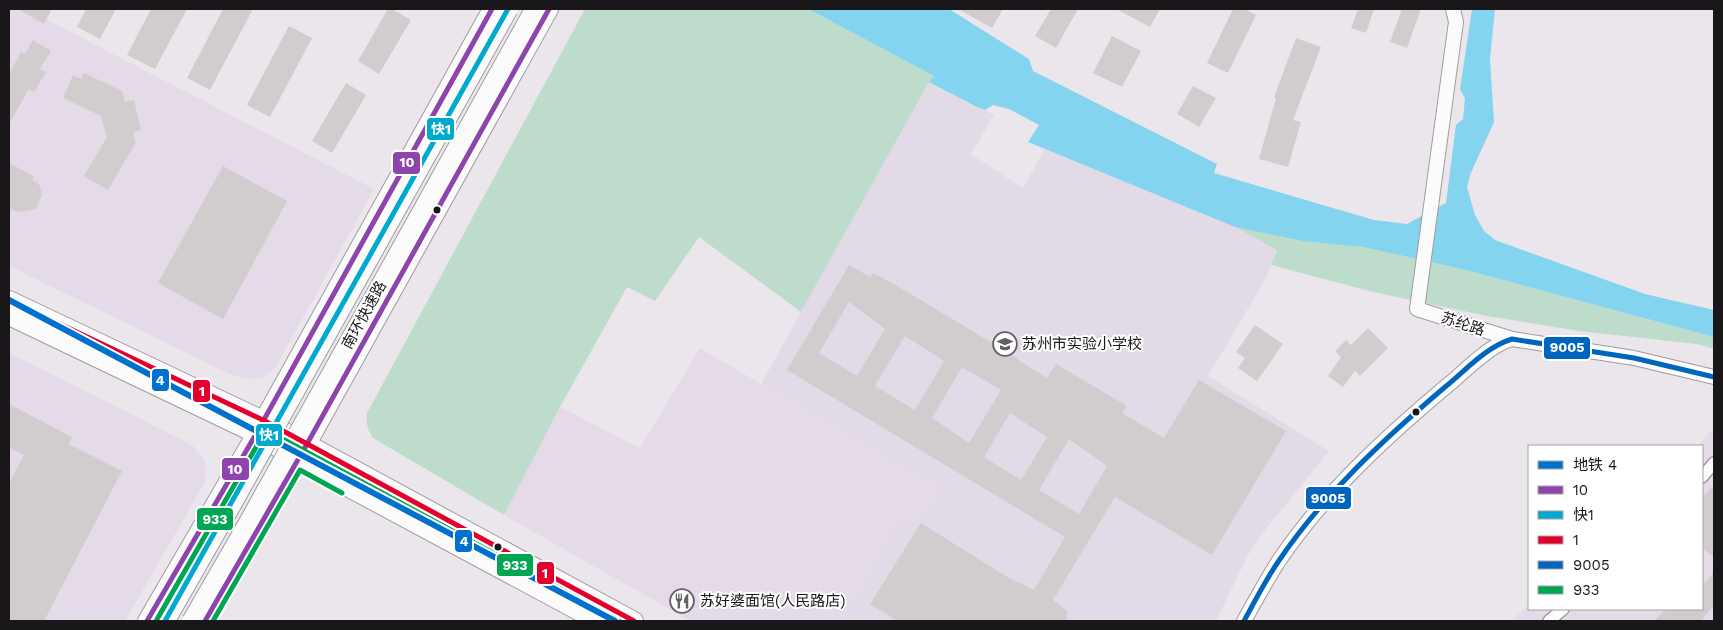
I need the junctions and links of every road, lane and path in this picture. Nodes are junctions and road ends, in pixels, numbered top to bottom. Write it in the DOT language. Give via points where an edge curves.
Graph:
graph roads {
  1 [pos="492,9"];
  2 [pos="508,9"];
  3 [pos="535,9"];
  4 [pos="549,9"];
  5 [pos="1453,9"];
  6 [pos="9,300"];
  7 [pos="9,316"];
  8 [pos="1512,339"];
  9 [pos="1714,377"];
  10 [pos="260,427"];
  11 [pos="307,444"];
  12 [pos="298,460"];
  13 [pos="1714,463"];
  14 [pos="1703,476"];
  15 [pos="1562,610"];
  16 [pos="147,621"];
  17 [pos="165,621"];
  18 [pos="192,621"];
  19 [pos="205,621"];
  20 [pos="596,621"];
  21 [pos="634,621"];
  22 [pos="1244,621"];
  23 [pos="1549,621"];
  1 -- 10 [label="main road"];
  2 -- 17 [label="highway, 南环快速路, bridge"];
  3 -- 18 [label="highway, 南环快速路, bridge"];
  4 -- 11 [label="main road"];
  5 -- 8 [label="street, 苏纶路" via="1456,22 1417,309"];
  6 -- 10 [label="main road"];
  7 -- 10 [label="main road"];
  8 -- 9 [label="street, 苏纶路" via="1634,358"];
  8 -- 22 [label="street" via="1475,362 1431,399 1332,494 1278,563"];
  10 -- 11 [label="main road"];
  10 -- 12 [label="main road"];
  10 -- 16 [label="main road"];
  11 -- 12 [label="main road"];
  11 -- 21 [label="main road"];
  12 -- 19 [label="main road"];
  12 -- 20 [label="main road"];
  13 -- 14 [label="street"];
  15 -- 23 [label="street"];
}
